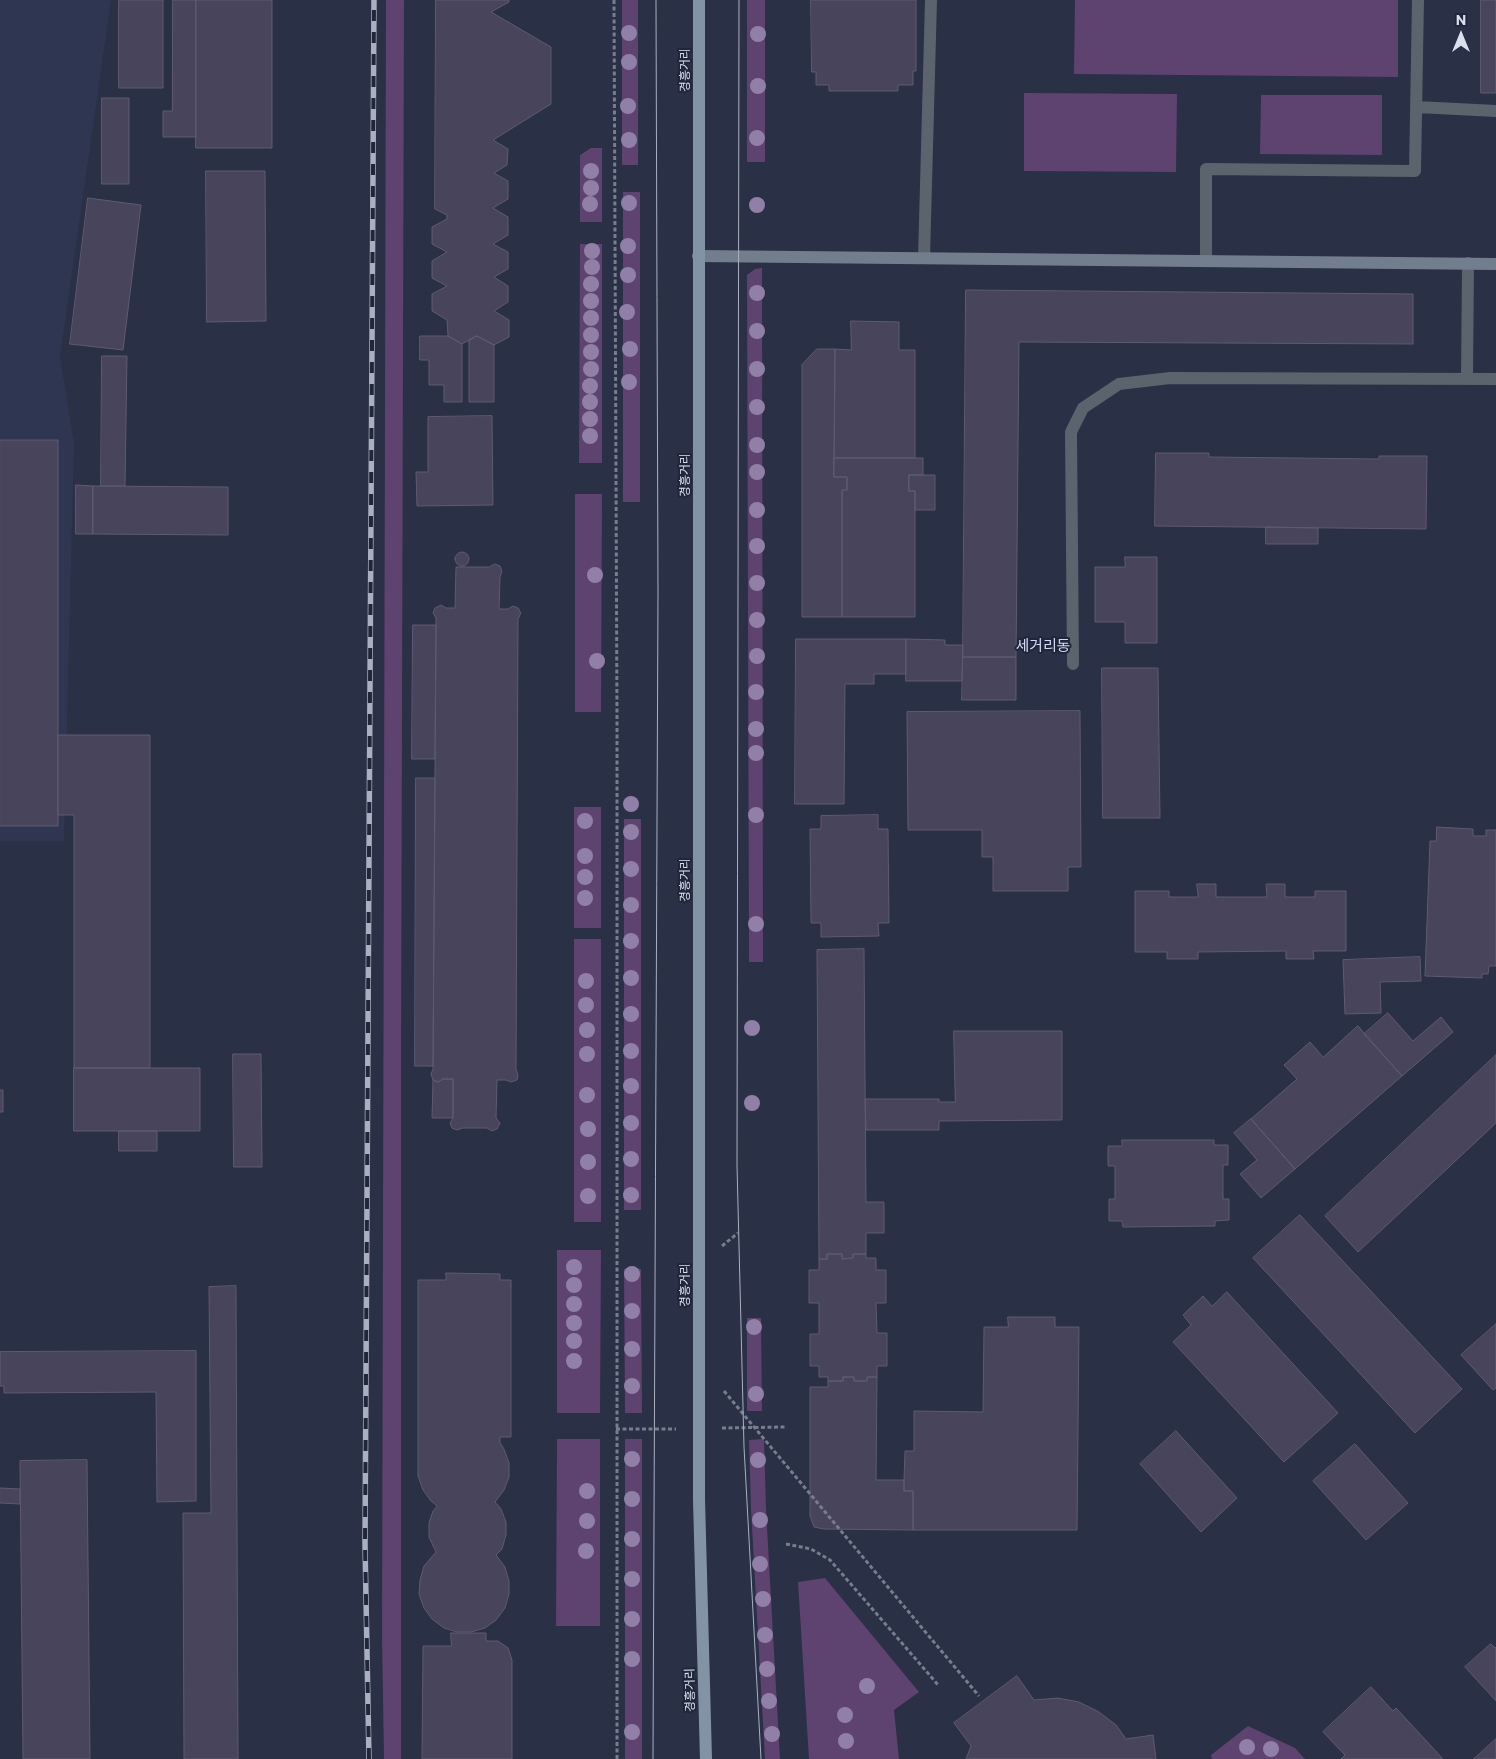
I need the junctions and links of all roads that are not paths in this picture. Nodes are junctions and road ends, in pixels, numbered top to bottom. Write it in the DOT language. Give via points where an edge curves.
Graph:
graph roads {
  1 [pos="698,0"];
  2 [pos="931,0"];
  3 [pos="1418,0"];
  4 [pos="1417,107"];
  5 [pos="1496,111"];
  6 [pos="698,256"];
  7 [pos="924,258"];
  8 [pos="1206,261"];
  9 [pos="1468,263"];
  10 [pos="1496,264"];
  11 [pos="1467,378"];
  12 [pos="1496,378"];
  13 [pos="1073,664"];
  14 [pos="706,1759"];
  1 -- 6 [label="main road, 경흥거리"];
  2 -- 7 [label="street"];
  3 -- 4 [label="street"];
  4 -- 5 [label="street"];
  4 -- 8 [label="street" via="1415,171 1206,169"];
  6 -- 7 [label="street"];
  6 -- 14 [label="main road, 경흥거리" via="699,1500"];
  7 -- 8 [label="street"];
  8 -- 9 [label="street"];
  9 -- 10 [label="street"];
  9 -- 11 [label="street"];
  11 -- 12 [label="street"];
  11 -- 13 [label="street" via="1170,378 1119,384 1083,408 1071,432"];
}
